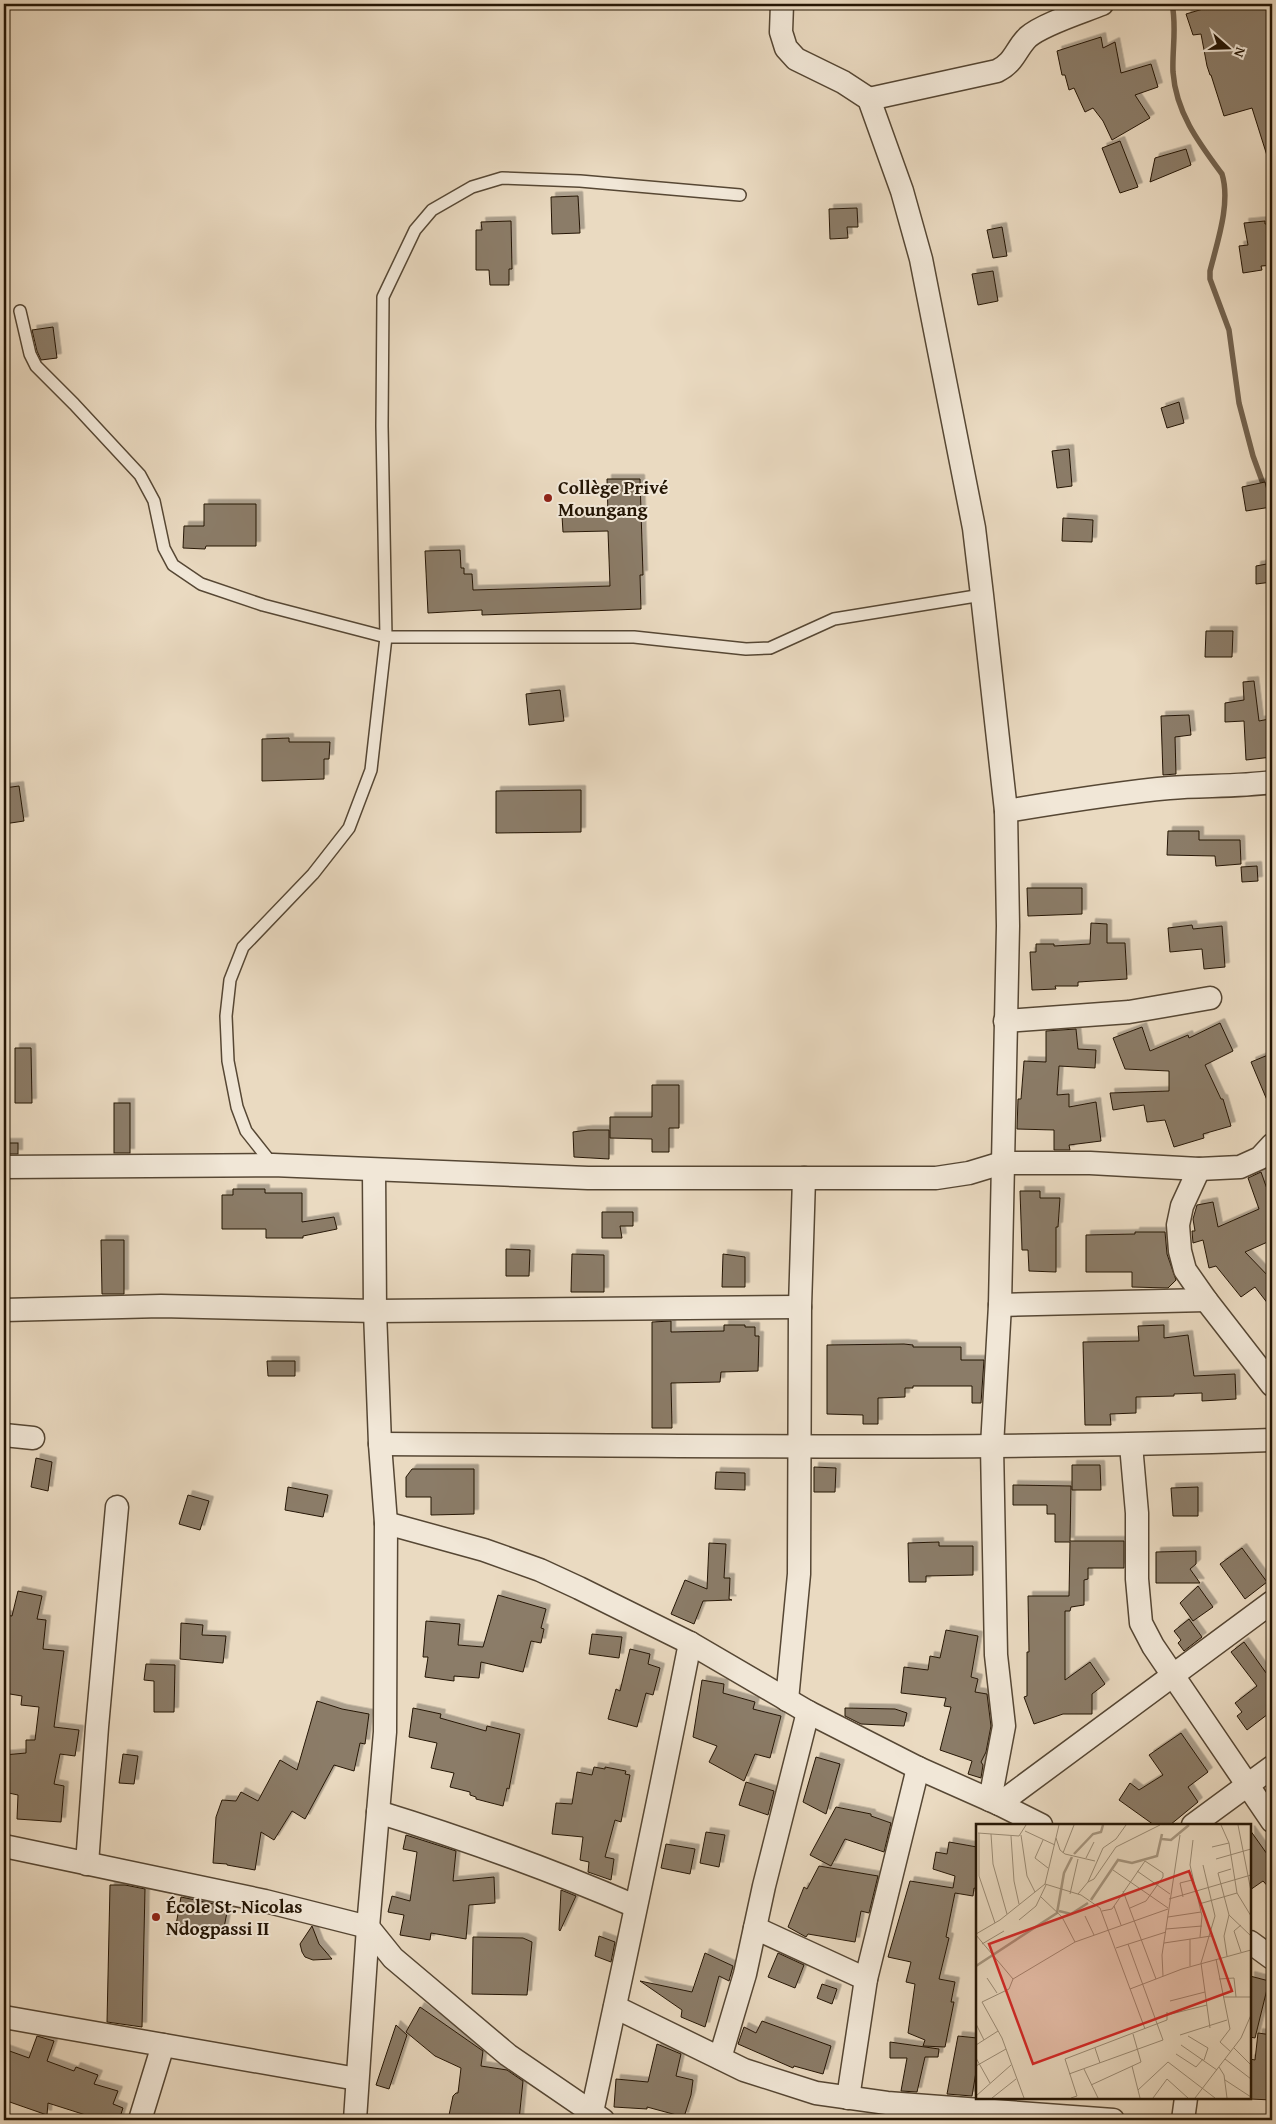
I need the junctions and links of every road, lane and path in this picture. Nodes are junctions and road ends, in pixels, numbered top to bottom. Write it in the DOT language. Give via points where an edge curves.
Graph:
graph roads {
  1 [pos="782,4"];
  2 [pos="1102,4"];
  3 [pos="870,99"];
  4 [pos="740,195"];
  5 [pos="20,310"];
  6 [pos="982,595"];
  7 [pos="386,637"];
  8 [pos="1272,782"];
  9 [pos="1006,811"];
  10 [pos="1210,998"];
  11 [pos="1005,1021"];
  12 [pos="1272,1145"];
  13 [pos="1002,1163"];
  14 [pos="273,1165"];
  15 [pos="4,1167"];
  16 [pos="1199,1169"];
  17 [pos="374,1170"];
  18 [pos="804,1178"];
  19 [pos="1206,1300"];
  20 [pos="1000,1305"];
  21 [pos="800,1307"];
  22 [pos="4,1310"];
  23 [pos="375,1311"];
  24 [pos="1272,1385"];
  25 [pos="4,1435"];
  26 [pos="33,1438"];
  27 [pos="1272,1440"];
  28 [pos="380,1444"];
  29 [pos="799,1445"];
  30 [pos="1131,1445"];
  31 [pos="992,1446"];
  32 [pos="117,1507"];
  33 [pos="386,1523"];
  34 [pos="1272,1602"];
  35 [pos="690,1643"];
  36 [pos="1174,1676"];
  37 [pos="787,1700"];
  38 [pos="808,1712"];
  39 [pos="1272,1767"];
  40 [pos="918,1768"];
  41 [pos="1247,1786"];
  42 [pos="994,1802"];
  43 [pos="378,1812"];
  44 [pos="1272,1821"];
  45 [pos="1038,1824"];
  46 [pos="1194,1824"];
  47 [pos="4,1846"];
  48 [pos="87,1864"];
  49 [pos="635,1906"];
  50 [pos="368,1927"];
  51 [pos="755,1928"];
  52 [pos="1251,1943"];
  53 [pos="1272,1958"];
  54 [pos="866,1979"];
  55 [pos="615,2007"];
  56 [pos="4,2017"];
  57 [pos="163,2045"];
  58 [pos="720,2058"];
  59 [pos="357,2079"];
  60 [pos="848,2098"];
  61 [pos="1186,2099"];
  62 [pos="1055,2111"];
  63 [pos="930,2113"];
  64 [pos="597,2116"];
  65 [pos="140,2120"];
  66 [pos="354,2120"];
  67 [pos="1113,2120"];
  68 [pos="1183,2120"];
  1 -- 3 [label="street" via="781,32 786,48 796,59"];
  2 -- 3 [label="street" via="1029,36 1007,66 998,71"];
  3 -- 6 [label="street" via="902,191 921,259 974,528"];
  4 -- 7 [label="lane" via="580,181 502,178 472,187 432,210 415,230 383,297"];
  5 -- 7 [label="lane" via="36,366 140,475 154,501 164,548 173,565 201,584 263,605"];
  6 -- 7 [label="lane" via="834,619 770,648 746,649 634,637"];
  6 -- 9 [label="street"];
  7 -- 14 [label="lane" via="371,770 349,828 313,874 243,947 230,980 226,1016 228,1061 237,1108 246,1131"];
  8 -- 9 [label="street" via="1117,792"];
  9 -- 11 [label="street" via="1008,926"];
  10 -- 11 [label="street" via="1129,1012"];
  11 -- 13 [label="street"];
  12 -- 16 [label="street" via="1260,1158 1240,1167"];
  13 -- 16 [label="street" via="1090,1163"];
  13 -- 18 [label="street" via="936,1178"];
  13 -- 20 [label="street"];
  14 -- 15 [label="street"];
  14 -- 17 [label="street"];
  16 -- 19 [label="street" via="1182,1206 1178,1225 1185,1270"];
  17 -- 18 [label="street" via="588,1178"];
  17 -- 23 [label="street"];
  18 -- 21 [label="street"];
  19 -- 20 [label="street"];
  19 -- 24 [label="street"];
  20 -- 31 [label="street"];
  21 -- 23 [label="street"];
  21 -- 29 [label="street"];
  22 -- 23 [label="street" via="161,1306"];
  23 -- 28 [label="street"];
  25 -- 26 [label="street"];
  27 -- 30 [label="street"];
  28 -- 29 [label="street"];
  28 -- 33 [label="street"];
  29 -- 31 [label="street"];
  29 -- 37 [label="street" via="799,1574"];
  30 -- 31 [label="street"];
  30 -- 36 [label="street" via="1141,1623"];
  31 -- 42 [label="street" via="996,1656 1004,1726"];
  32 -- 48 [label="street"];
  33 -- 35 [label="street" via="484,1550 540,1570"];
  33 -- 43 [label="street" via="384,1732"];
  34 -- 36 [label="street"];
  35 -- 37 [label="street"];
  35 -- 49 [label="street"];
  36 -- 41 [label="street"];
  36 -- 42 [label="street"];
  37 -- 38 [label="street"];
  38 -- 40 [label="street"];
  38 -- 51 [label="street"];
  39 -- 41 [label="street"];
  40 -- 42 [label="street"];
  40 -- 54 [label="street"];
  41 -- 44 [label="street"];
  41 -- 46 [label="street"];
  42 -- 45 [label="street"];
  43 -- 49 [label="street" via="467,1840"];
  43 -- 50 [label="street"];
  47 -- 48 [label="street"];
  48 -- 50 [label="street" via="265,1901"];
  49 -- 55 [label="street"];
  50 -- 59 [label="street"];
  50 -- 64 [label="street" via="393,1958 508,2056"];
  51 -- 54 [label="street"];
  51 -- 58 [label="street"];
  52 -- 53 [label="street"];
  54 -- 60 [label="street"];
  55 -- 58 [label="street"];
  55 -- 64 [label="street"];
  56 -- 57 [label="street"];
  57 -- 59 [label="street"];
  57 -- 65 [label="street"];
  58 -- 60 [label="street" via="764,2078 816,2093"];
  59 -- 66 [label="street"];
  60 -- 63 [label="street"];
  61 -- 68 [label="street"];
  62 -- 63 [label="street"];
  62 -- 67 [label="street"];
}
